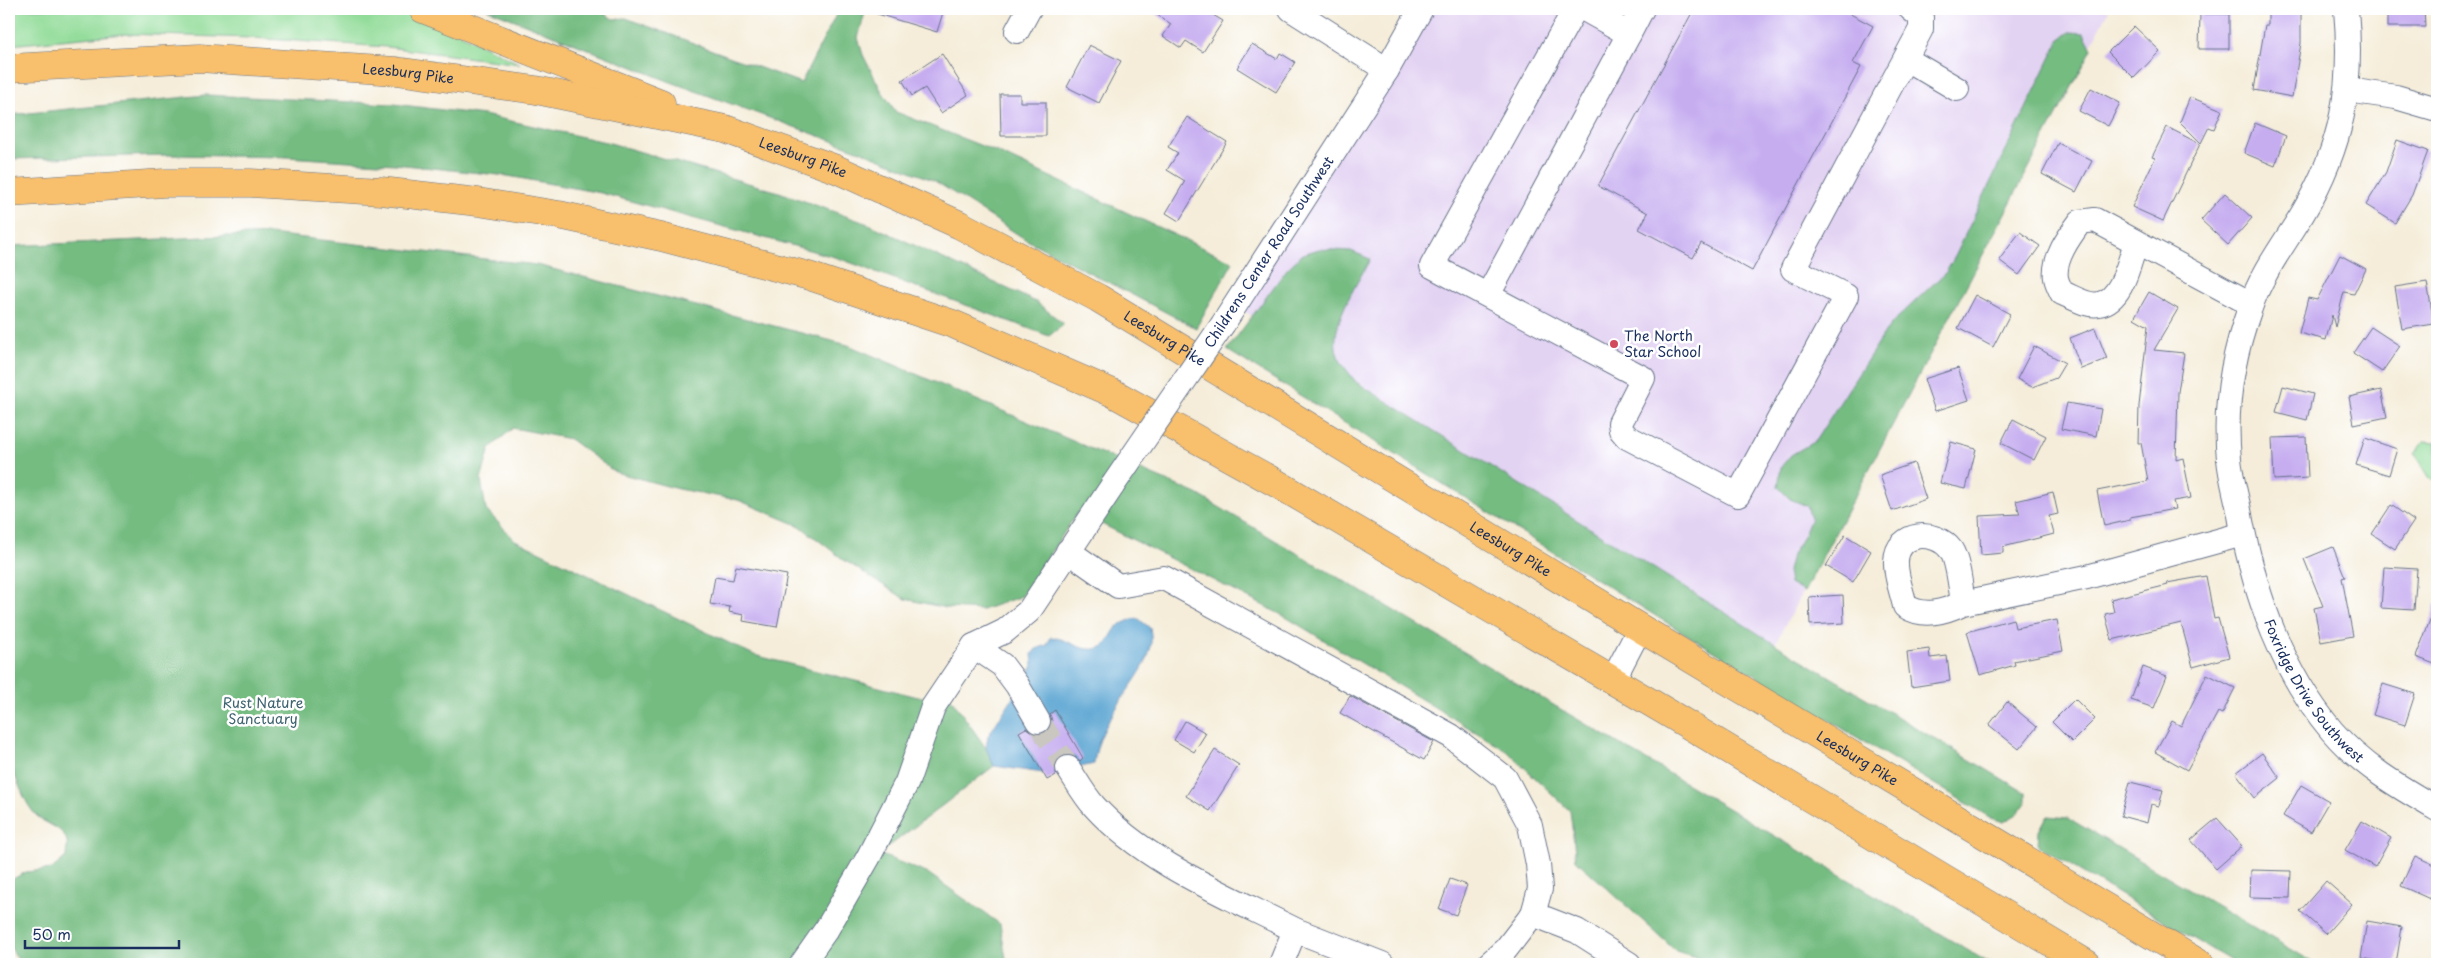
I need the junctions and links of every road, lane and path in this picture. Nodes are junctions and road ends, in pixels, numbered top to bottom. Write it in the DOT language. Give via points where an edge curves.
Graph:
graph roads {
  1 [pos="423,9"];
  2 [pos="1029,9"];
  3 [pos="1291,9"];
  4 [pos="1421,9"];
  5 [pos="1574,9"];
  6 [pos="1584,9"];
  7 [pos="1642,9"];
  8 [pos="1911,9"];
  9 [pos="2346,9"];
  10 [pos="1017,31"];
  11 [pos="1629,34"];
  12 [pos="1906,59"];
  13 [pos="9,68"];
  14 [pos="1387,70"];
  15 [pos="1957,89"];
  16 [pos="2347,90"];
  17 [pos="2437,109"];
  18 [pos="725,129"];
  19 [pos="9,193"];
  20 [pos="2136,243"];
  21 [pos="1488,295"];
  22 [pos="2251,304"];
  23 [pos="2243,534"];
  24 [pos="1068,551"];
  25 [pos="1964,603"];
  26 [pos="1640,628"];
  27 [pos="974,646"];
  28 [pos="1613,680"];
  29 [pos="1038,720"];
  30 [pos="1070,770"];
  31 [pos="2437,809"];
  32 [pos="1533,914"];
  33 [pos="1294,930"];
  34 [pos="802,964"];
  35 [pos="1281,964"];
  36 [pos="1382,964"];
  37 [pos="1489,964"];
  38 [pos="1629,964"];
  39 [pos="2087,964"];
  40 [pos="2200,964"];
  1 -- 18 [label="highway"];
  2 -- 10 [label="street"];
  3 -- 14 [label="street"];
  4 -- 14 [label="street, Childrens Center Road Southwest"];
  5 -- 21 [label="street" via="1432,266"];
  6 -- 11 [label="street"];
  7 -- 11 [label="street"];
  8 -- 12 [label="street" via="1921,17 1921,29"];
  9 -- 16 [label="street, Foxridge Drive Southwest" via="2349,46"];
  11 -- 21 [label="street"];
  12 -- 15 [label="street"];
  12 -- 21 [label="street" via="1793,269 1846,296 1738,495 1627,437 1621,430 1620,423 1643,378"];
  13 -- 18 [label="highway, Leesburg Pike" via="199,58 396,71 536,90"];
  14 -- 24 [label="street, Childrens Center Road Southwest, bridge" via="1223,324"];
  16 -- 17 [label="street" via="2396,97"];
  16 -- 22 [label="street, Foxridge Drive Southwest" via="2329,162 2314,195"];
  18 -- 26 [label="highway, Leesburg Pike" via="836,169 960,225 1098,298"];
  19 -- 28 [label="highway" via="184,183 251,183 381,191 560,215 661,237 809,276 954,324 1113,392 1276,483"];
  20 -- 22 [label="street"];
  22 -- 23 [label="street, Foxridge Drive Southwest" via="2235,360 2228,425 2229,460"];
  23 -- 25 [label="street" via="2087,577"];
  23 -- 31 [label="street, Foxridge Drive Southwest" via="2268,623 2296,681 2332,731 2354,754 2387,780"];
  24 -- 27 [label="street, Childrens Center Road Southwest" via="1029,611 1006,632"];
  24 -- 32 [label="street" via="1118,586 1164,578 1451,736 1498,772 1505,778 1530,825 1540,889"];
  26 -- 28 [label="street"];
  26 -- 40 [label="highway, Leesburg Pike"];
  27 -- 29 [label="street" via="1002,664"];
  27 -- 34 [label="street" via="933,707 907,782 868,858 828,927"];
  28 -- 39 [label="highway"];
  30 -- 33 [label="street" via="1094,806 1135,843"];
  32 -- 37 [label="street" via="1506,949"];
  32 -- 38 [label="street" via="1577,931"];
  33 -- 35 [label="street"];
  33 -- 36 [label="street"];
}
